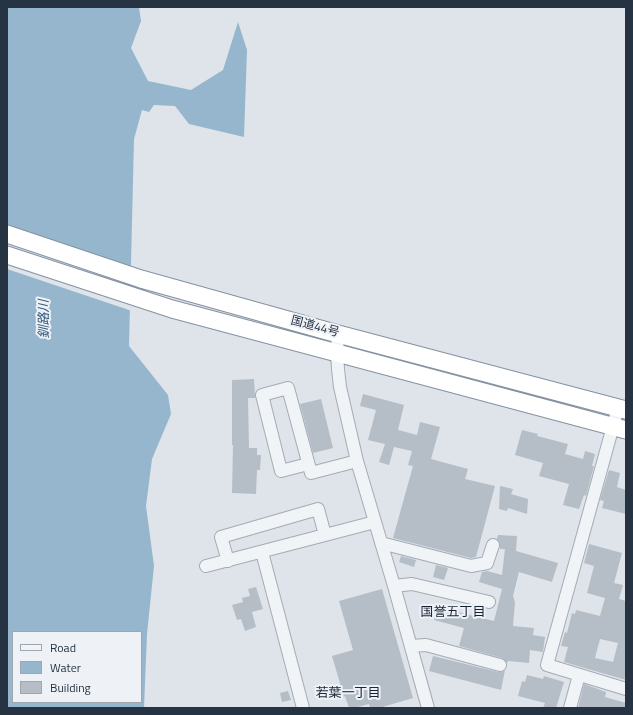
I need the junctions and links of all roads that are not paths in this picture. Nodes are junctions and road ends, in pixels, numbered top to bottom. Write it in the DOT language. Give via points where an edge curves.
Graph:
graph roads {
  1 [pos="7,234"];
  2 [pos="7,255"];
  3 [pos="338,334"];
  4 [pos="337,353"];
  5 [pos="622,409"];
  6 [pos="619,428"];
  7 [pos="357,461"];
  8 [pos="308,464"];
  9 [pos="376,522"];
  10 [pos="325,535"];
  11 [pos="381,543"];
  12 [pos="493,545"];
  13 [pos="262,552"];
  14 [pos="228,561"];
  15 [pos="206,566"];
  16 [pos="394,586"];
  17 [pos="489,602"];
  18 [pos="411,646"];
  19 [pos="500,665"];
  20 [pos="579,675"];
  21 [pos="626,689"];
  22 [pos="303,708"];
  23 [pos="428,708"];
  24 [pos="570,708"];
  1 -- 3 [label="highway, 国道44号" via="141,280"];
  2 -- 4 [label="highway, 国道44号" via="172,309"];
  3 -- 4 [label="street"];
  3 -- 5 [label="highway, 国道44号"];
  4 -- 6 [label="highway, 国道44号"];
  4 -- 7 [label="street" via="340,387"];
  5 -- 6 [label="street"];
  6 -- 20 [label="street" via="547,665"];
  7 -- 8 [label="street" via="311,473"];
  7 -- 9 [label="street"];
  8 -- 8 [label="street" via="282,471 262,395 288,388"];
  9 -- 10 [label="street"];
  9 -- 11 [label="street"];
  10 -- 13 [label="street"];
  10 -- 14 [label="street" via="318,509 221,537"];
  11 -- 12 [label="street" via="472,566 487,563"];
  11 -- 16 [label="street"];
  13 -- 14 [label="street"];
  13 -- 22 [label="street"];
  14 -- 15 [label="street"];
  16 -- 17 [label="street" via="412,584"];
  16 -- 18 [label="street"];
  18 -- 19 [label="street" via="426,645"];
  18 -- 23 [label="street"];
  20 -- 21 [label="street"];
  20 -- 24 [label="street"];
}
